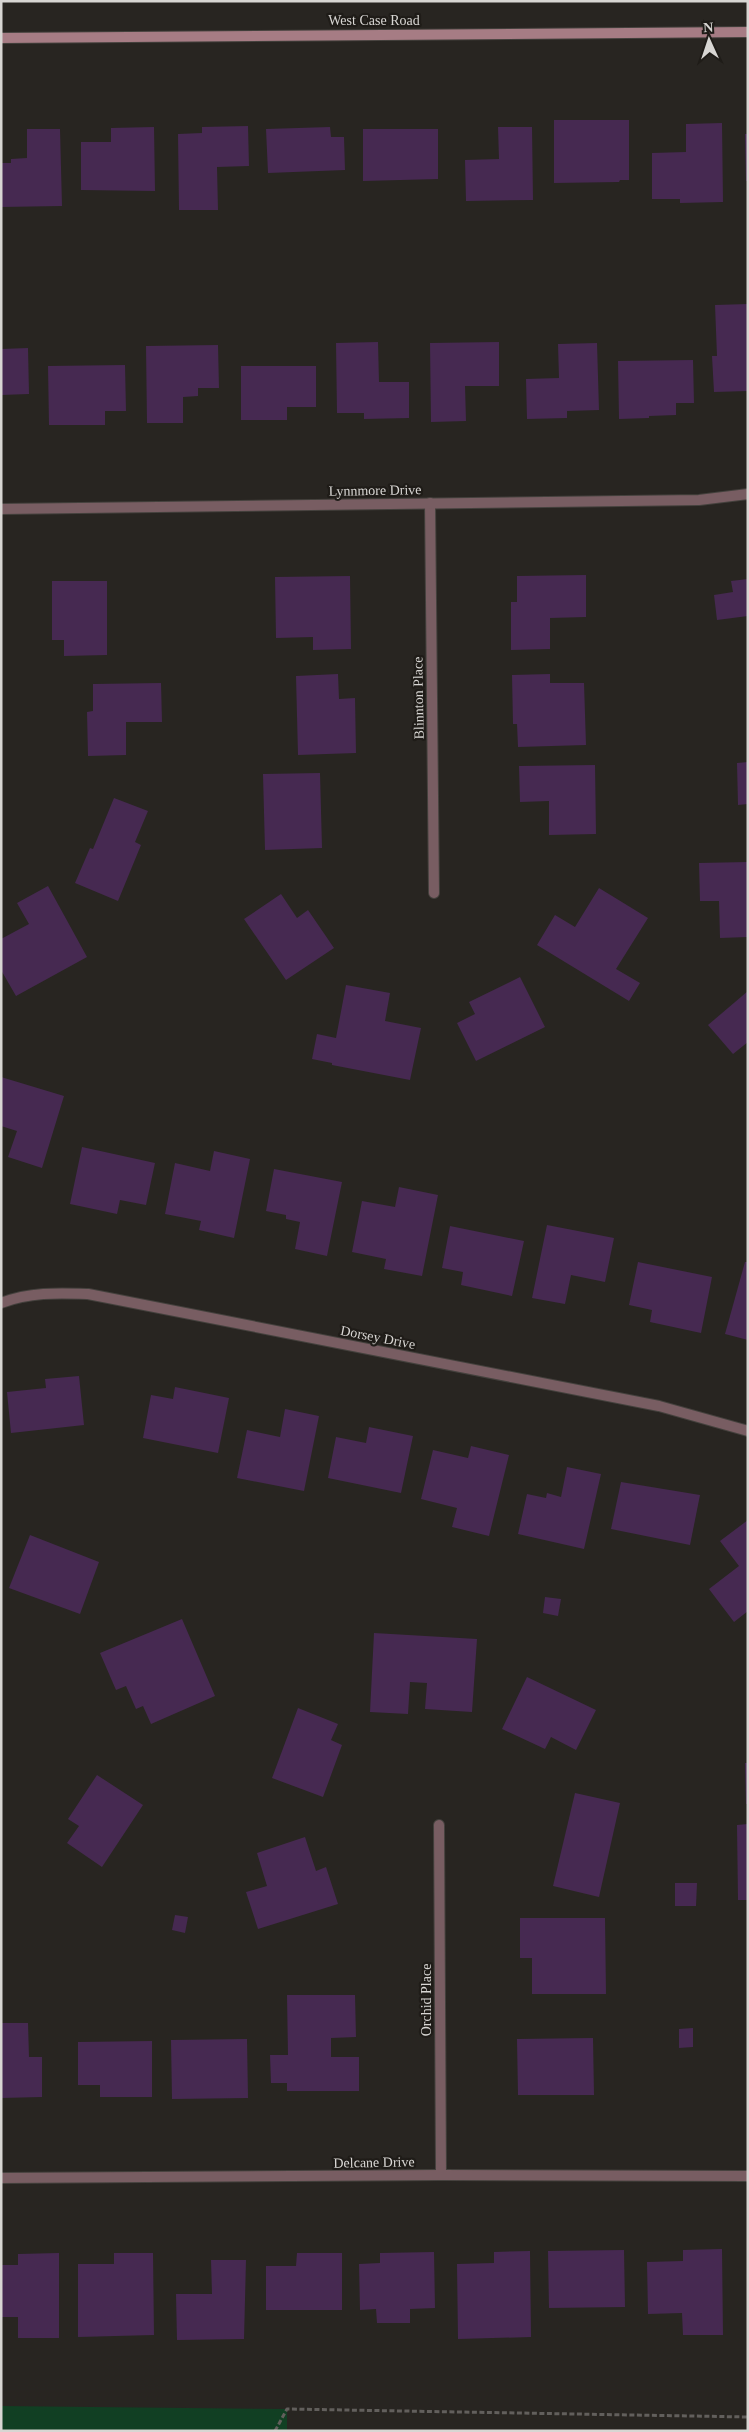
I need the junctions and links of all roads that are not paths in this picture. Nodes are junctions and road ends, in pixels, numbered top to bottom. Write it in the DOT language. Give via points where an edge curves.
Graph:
graph roads {
  1 [pos="748,32"];
  2 [pos="1,38"];
  3 [pos="748,494"];
  4 [pos="430,503"];
  5 [pos="1,509"];
  6 [pos="434,893"];
  7 [pos="1,1303"];
  8 [pos="748,1431"];
  9 [pos="439,1825"];
  10 [pos="441,2175"];
  11 [pos="748,2176"];
  12 [pos="1,2178"];
  1 -- 2 [label="main road, West Case Road"];
  3 -- 4 [label="street, Lynnmore Drive" via="700,500"];
  4 -- 5 [label="street, Lynnmore Drive"];
  4 -- 6 [label="street, Blinnton Place"];
  7 -- 8 [label="street, Dorsey Drive" via="22,1295 88,1294 659,1406"];
  9 -- 10 [label="street, Orchid Place"];
  10 -- 11 [label="street, Delcane Drive"];
  10 -- 12 [label="street, Delcane Drive"];
}
